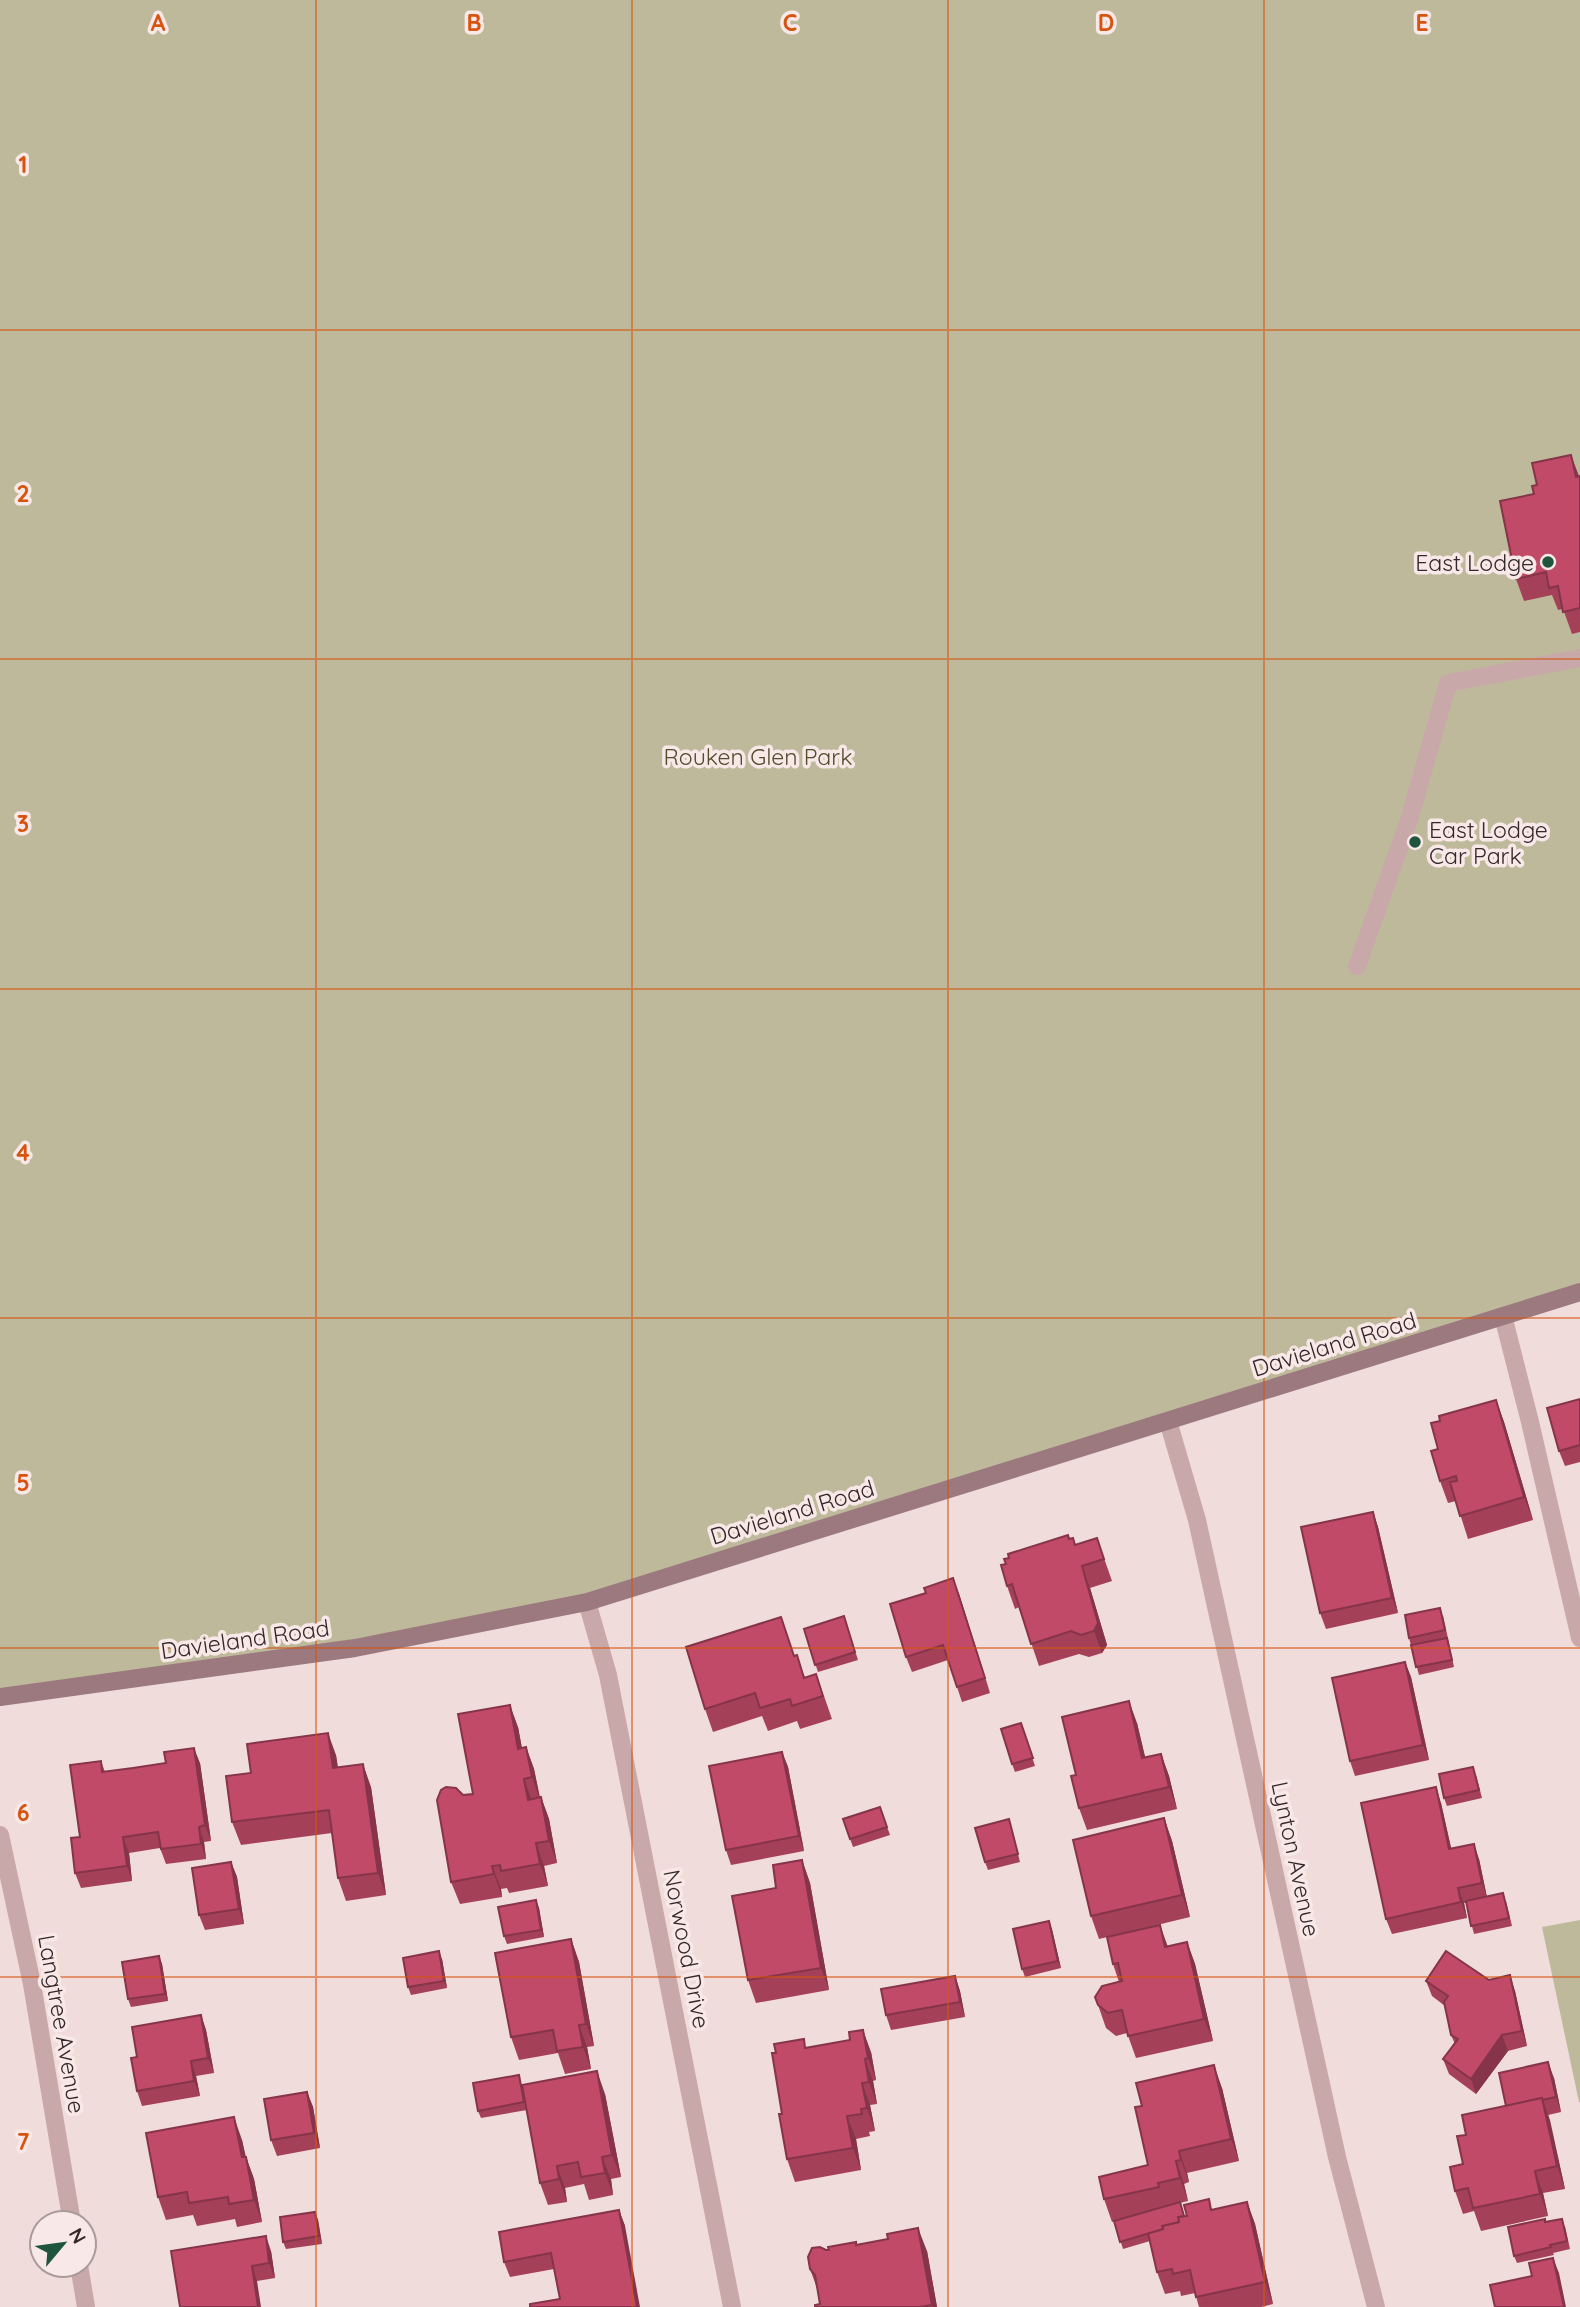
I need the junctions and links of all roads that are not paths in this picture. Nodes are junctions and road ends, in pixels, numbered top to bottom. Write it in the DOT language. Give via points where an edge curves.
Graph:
graph roads {
  1 [pos="1580,658"];
  2 [pos="1357,965"];
  3 [pos="1580,1292"];
  4 [pos="1503,1316"];
  5 [pos="1168,1421"];
  6 [pos="587,1602"];
  7 [pos="1580,1637"];
  8 [pos="0,1697"];
  9 [pos="0,1835"];
  10 [pos="70,2209"];
  11 [pos="81,2279"];
  12 [pos="86,2307"];
  13 [pos="732,2307"];
  14 [pos="1376,2307"];
  1 -- 2 [label="street" via="1448,683 1409,820"];
  3 -- 4 [label="street, Davieland Road"];
  4 -- 5 [label="street, Davieland Road"];
  4 -- 7 [label="street"];
  5 -- 6 [label="street, Davieland Road"];
  5 -- 14 [label="street, Lynton Avenue" via="1197,1520 1337,2157"];
  6 -- 8 [label="street, Davieland Road" via="355,1648"];
  6 -- 13 [label="street, Norwood Drive" via="608,1675"];
  9 -- 10 [label="street, Langtree Avenue" via="32,1984"];
  11 -- 12 [label="street"];
}
